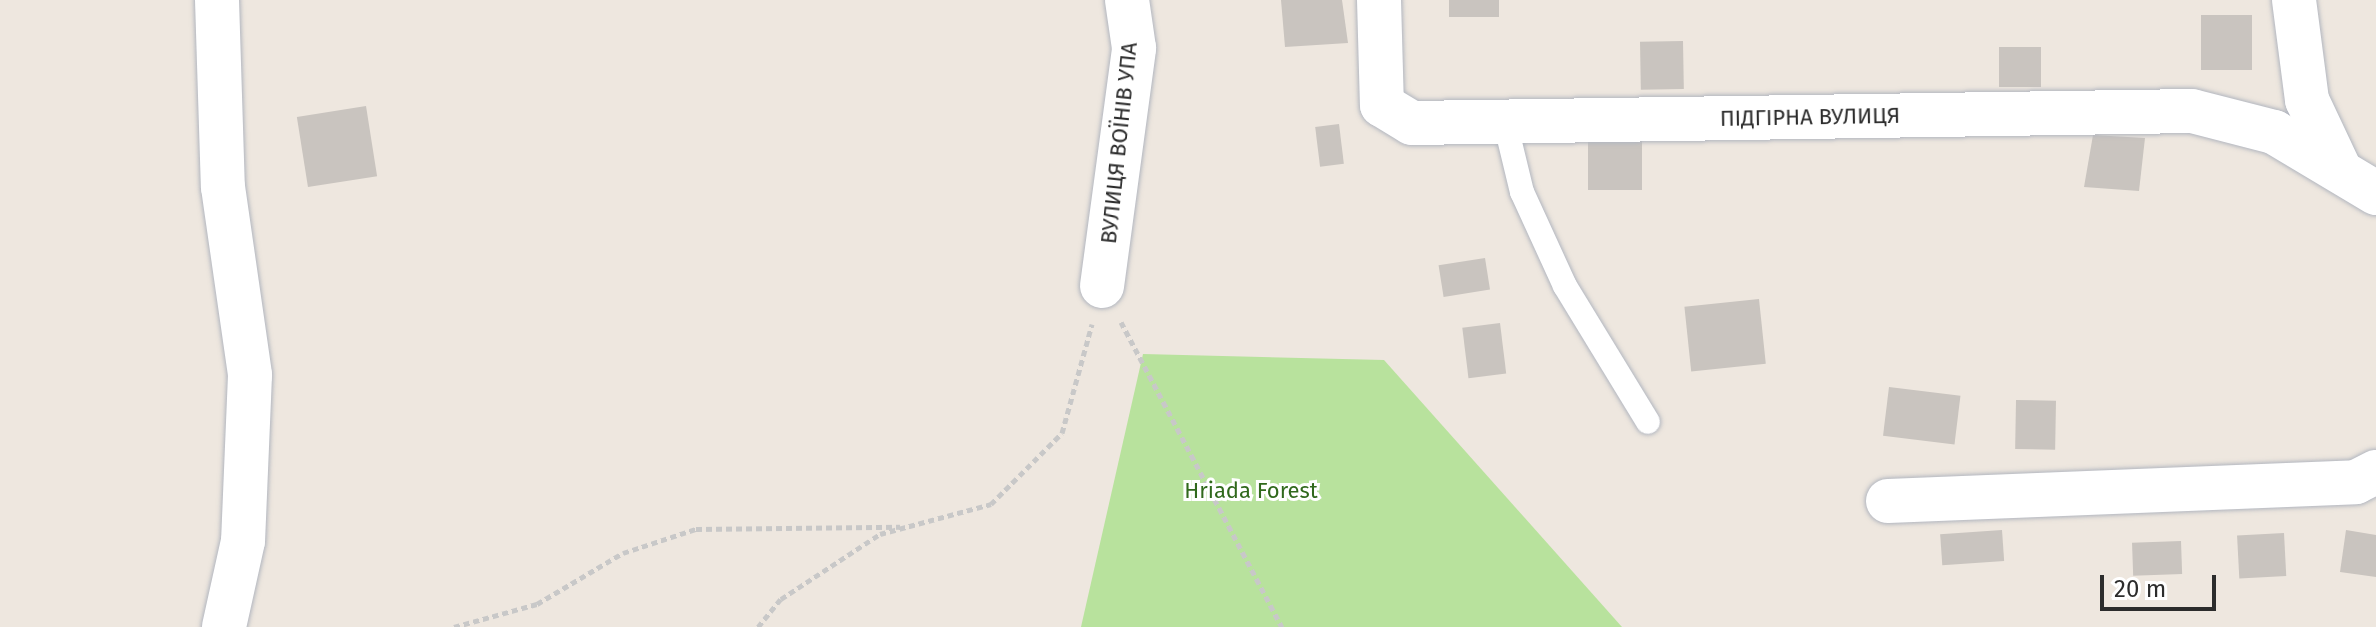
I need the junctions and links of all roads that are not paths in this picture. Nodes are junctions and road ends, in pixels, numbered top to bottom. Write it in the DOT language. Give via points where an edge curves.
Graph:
graph roads {
  1 [pos="217,0"];
  2 [pos="1127,0"];
  3 [pos="1379,0"];
  4 [pos="2294,0"];
  5 [pos="1506,126"];
  6 [pos="2338,166"];
  7 [pos="2376,193"];
  8 [pos="1102,286"];
  9 [pos="1648,422"];
  10 [pos="2376,472"];
  11 [pos="1888,501"];
  12 [pos="224,627"];
  1 -- 12 [label="street" via="223,187 250,375 243,541"];
  2 -- 8 [label="street, ВУЛИЦЯ ВОЇНІВ УПА" via="1134,48"];
  3 -- 5 [label="street, ПІДГІРНА ВУЛИЦЯ" via="1378,88 1395,118"];
  4 -- 6 [label="street, ПІДГІРНА ВУЛИЦЯ" via="2307,100"];
  5 -- 6 [label="street, ПІДГІРНА ВУЛИЦЯ" via="2192,111 2274,132"];
  5 -- 9 [label="lane" via="1522,192 1565,286"];
  6 -- 7 [label="street, ПІДГІРНА ВУЛИЦЯ"];
  10 -- 11 [label="street" via="2356,482"];
}
